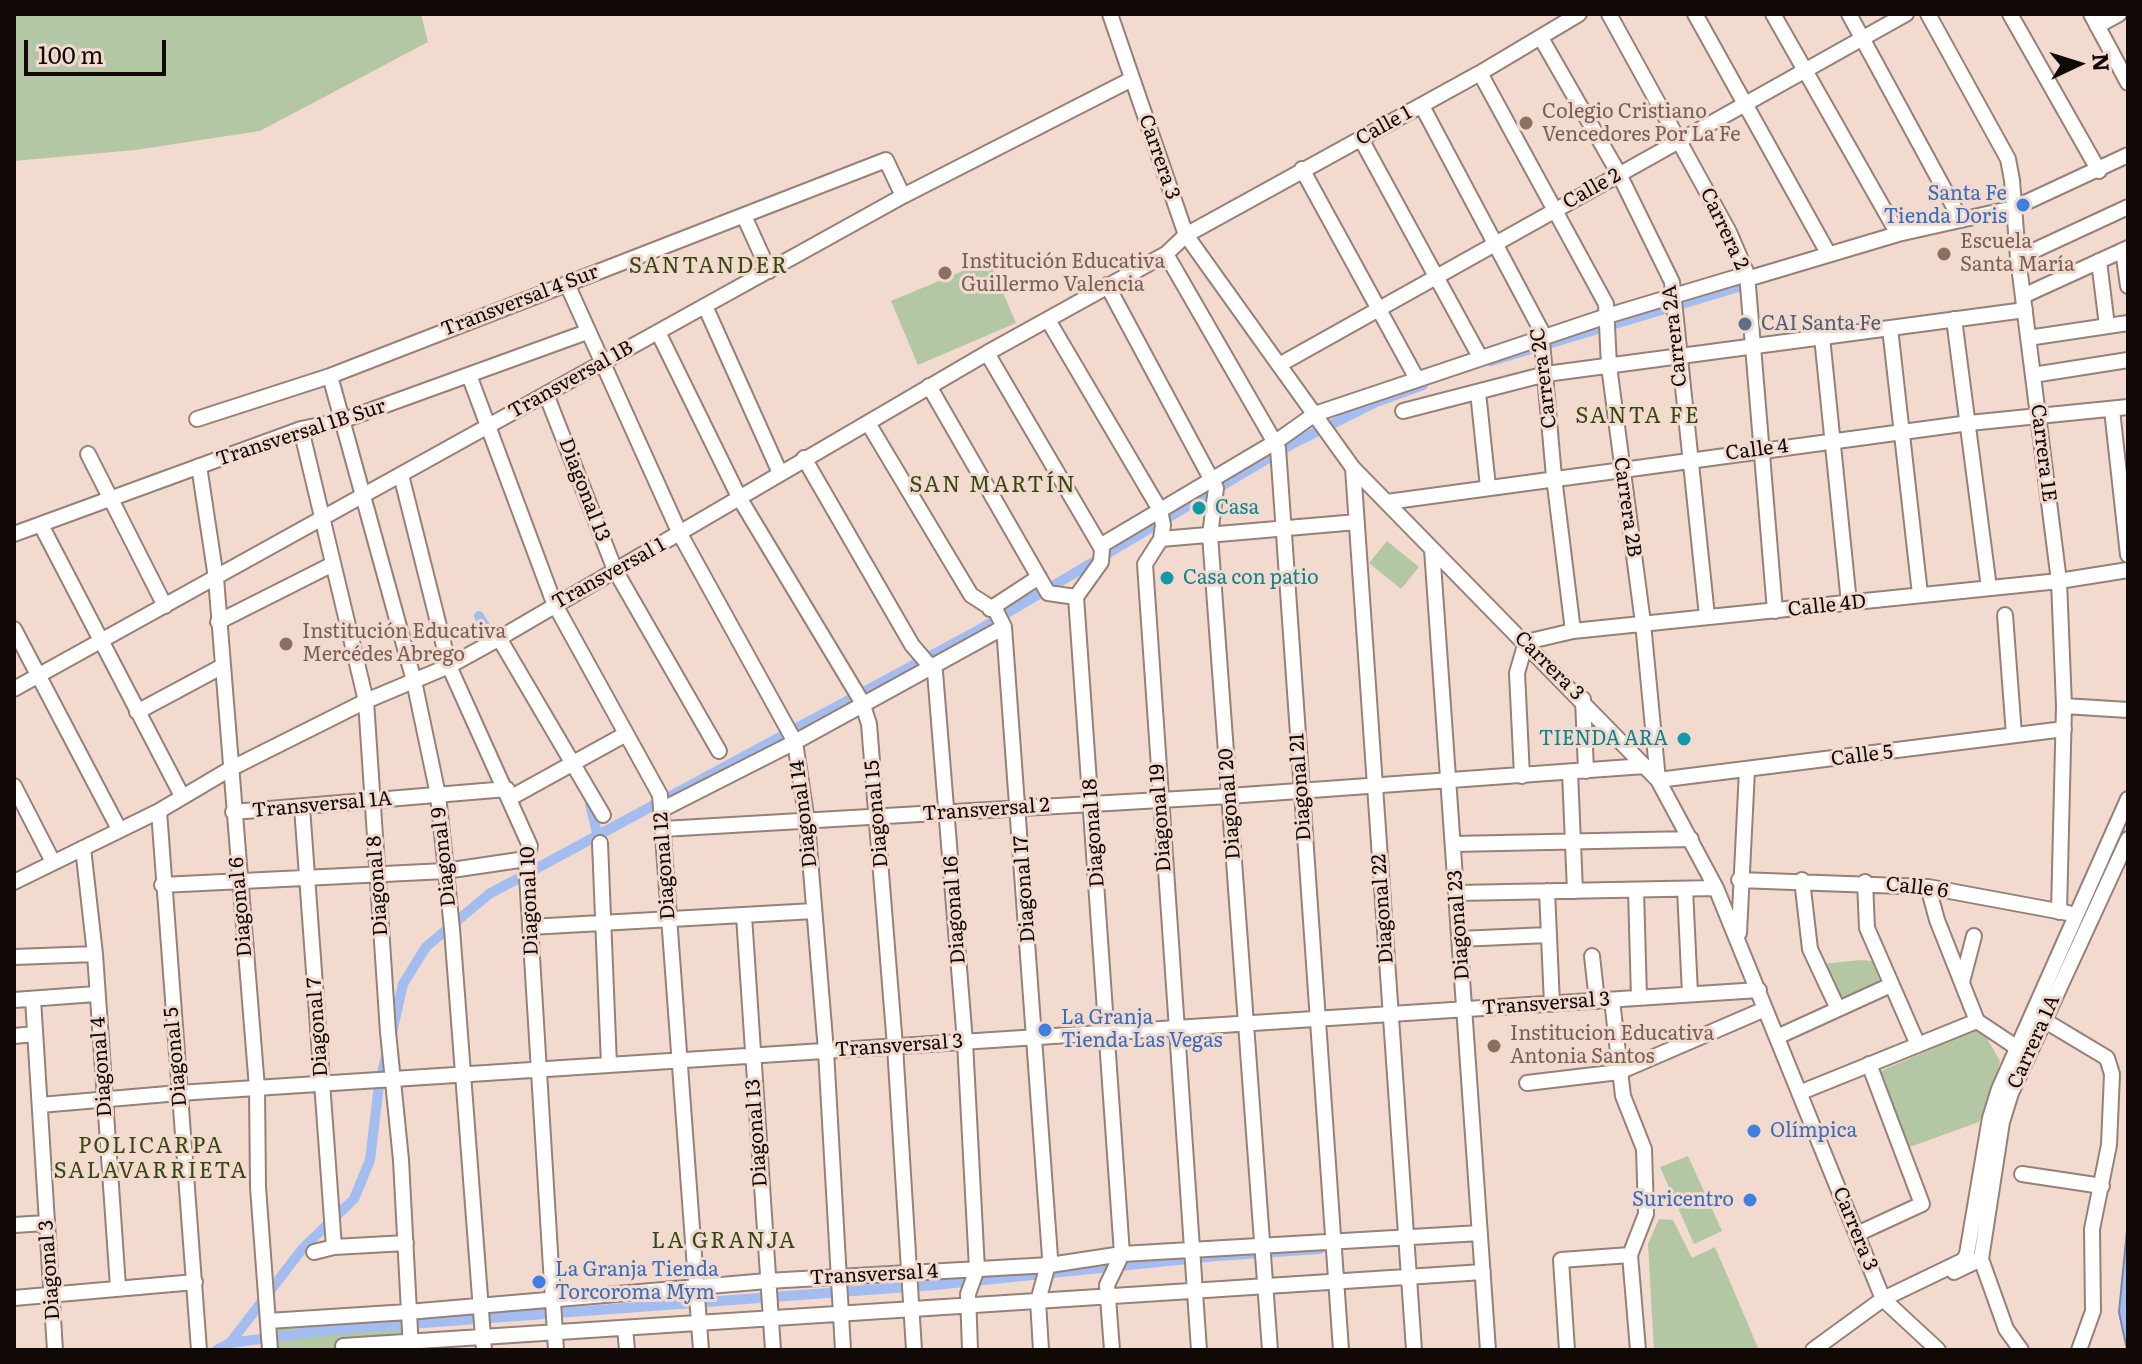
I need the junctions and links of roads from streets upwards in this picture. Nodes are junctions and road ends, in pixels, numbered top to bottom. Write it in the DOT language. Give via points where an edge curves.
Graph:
graph roads {
  1 [pos="1110,14"];
  2 [pos="1579,14"];
  3 [pos="1609,14"];
  4 [pos="1695,14"];
  5 [pos="1773,14"];
  6 [pos="1849,14"];
  7 [pos="1906,14"];
  8 [pos="1928,14"];
  9 [pos="2010,14"];
  10 [pos="2119,14"];
  11 [pos="2094,20"];
  12 [pos="1541,38"];
  13 [pos="1862,38"];
  14 [pos="1805,71"];
  15 [pos="1480,73"];
  16 [pos="2126,75"];
  17 [pos="1132,79"];
  18 [pos="1745,102"];
  19 [pos="1422,106"];
  20 [pos="1361,139"];
  21 [pos="1681,141"];
  22 [pos="2128,155"];
  23 [pos="1302,169"];
  24 [pos="2099,171"];
  25 [pos="1619,174"];
  26 [pos="903,196"];
  27 [pos="2128,207"];
  28 [pos="2014,208"];
  29 [pos="1555,209"];
  30 [pos="744,216"];
  31 [pos="1961,220"];
  32 [pos="1898,234"];
  33 [pos="1186,235"];
  34 [pos="1498,242"];
  35 [pos="2126,249"];
  36 [pos="1828,253"];
  37 [pos="1166,254"];
  38 [pos="2018,258"];
  39 [pos="2099,261"];
  40 [pos="769,271"];
  41 [pos="1437,276"];
  42 [pos="567,284"];
  43 [pos="1748,284"];
  44 [pos="1107,285"];
  45 [pos="2128,286"];
  46 [pos="1674,297"];
  47 [pos="2024,303"];
  48 [pos="705,306"];
  49 [pos="1378,310"];
  50 [pos="1607,318"];
  51 [pos="1954,319"];
  52 [pos="1048,320"];
  53 [pos="2128,323"];
  54 [pos="2107,326"];
  55 [pos="1890,328"];
  56 [pos="587,332"];
  57 [pos="658,332"];
  58 [pos="1822,337"];
  59 [pos="2028,338"];
  60 [pos="1543,341"];
  61 [pos="1753,346"];
  62 [pos="987,353"];
  63 [pos="1480,357"];
  64 [pos="1678,357"];
  65 [pos="2128,360"];
  66 [pos="603,363"];
  67 [pos="1279,365"];
  68 [pos="1609,366"];
  69 [pos="1545,368"];
  70 [pos="469,375"];
  71 [pos="2033,375"];
  72 [pos="330,376"];
  73 [pos="1417,379"];
  74 [pos="929,386"];
  75 [pos="1478,392"];
  76 [pos="546,394"];
  77 [pos="2128,407"];
  78 [pos="2112,410"];
  79 [pos="1403,411"];
  80 [pos="1317,417"];
  81 [pos="2038,418"];
  82 [pos="197,419"];
  83 [pos="344,420"];
  84 [pos="868,423"];
  85 [pos="1969,423"];
  86 [pos="490,425"];
  87 [pos="301,429"];
  88 [pos="1903,432"];
  89 [pos="1834,440"];
  90 [pos="1278,450"];
  91 [pos="1761,450"];
  92 [pos="88,454"];
  93 [pos="804,458"];
  94 [pos="1688,459"];
  95 [pos="199,466"];
  96 [pos="1353,468"];
  97 [pos="1621,468"];
  98 [pos="780,473"];
  99 [pos="401,475"];
  100 [pos="1554,477"];
  101 [pos="1488,487"];
  102 [pos="1215,490"];
  103 [pos="364,495"];
  104 [pos="109,498"];
  105 [pos="740,499"];
  106 [pos="1387,502"];
  107 [pos="322,518"];
  108 [pos="1161,522"];
  109 [pos="1357,522"];
  110 [pos="41,525"];
  111 [pos="1284,529"];
  112 [pos="14,534"];
  113 [pos="680,534"];
  114 [pos="1210,535"];
  115 [pos="1432,549"];
  116 [pos="1101,553"];
  117 [pos="2128,555"];
  118 [pos="333,564"];
  119 [pos="615,570"];
  120 [pos="2128,570"];
  121 [pos="216,578"];
  122 [pos="2059,581"];
  123 [pos="1043,584"];
  124 [pos="1989,588"];
  125 [pos="1920,594"];
  126 [pos="1076,597"];
  127 [pos="554,603"];
  128 [pos="1849,603"];
  129 [pos="165,606"];
  130 [pos="1775,611"];
  131 [pos="2005,615"];
  132 [pos="1707,616"];
  133 [pos="998,617"];
  134 [pos="218,622"];
  135 [pos="1643,623"];
  136 [pos="14,629"];
  137 [pos="1573,631"];
  138 [pos="101,641"];
  139 [pos="494,641"];
  140 [pos="1526,642"];
  141 [pos="928,662"];
  142 [pos="449,666"];
  143 [pos="221,667"];
  144 [pos="39,676"];
  145 [pos="414,681"];
  146 [pos="14,689"];
  147 [pos="1583,699"];
  148 [pos="861,700"];
  149 [pos="366,701"];
  150 [pos="2064,706"];
  151 [pos="2128,710"];
  152 [pos="137,712"];
  153 [pos="2064,729"];
  154 [pos="790,732"];
  155 [pos="626,734"];
  156 [pos="2014,735"];
  157 [pos="719,751"];
  158 [pos="574,765"];
  159 [pos="1645,766"];
  160 [pos="230,769"];
  161 [pos="1747,770"];
  162 [pos="1586,771"];
  163 [pos="1570,772"];
  164 [pos="1522,776"];
  165 [pos="1447,780"];
  166 [pos="1658,780"];
  167 [pos="1374,785"];
  168 [pos="14,786"];
  169 [pos="1301,791"];
  170 [pos="508,794"];
  171 [pos="438,795"];
  172 [pos="182,796"];
  173 [pos="1229,796"];
  174 [pos="2128,799"];
  175 [pos="1159,800"];
  176 [pos="373,801"];
  177 [pos="661,803"];
  178 [pos="1092,803"];
  179 [pos="302,807"];
  180 [pos="1019,808"];
  181 [pos="159,811"];
  182 [pos="233,812"];
  183 [pos="948,813"];
  184 [pos="603,815"];
  185 [pos="878,818"];
  186 [pos="807,822"];
  187 [pos="119,829"];
  188 [pos="663,829"];
  189 [pos="1691,839"];
  190 [pos="2128,839"];
  191 [pos="1572,841"];
  192 [pos="600,843"];
  193 [pos="1453,844"];
  194 [pos="83,848"];
  195 [pos="53,862"];
  196 [pos="526,865"];
  197 [pos="445,871"];
  198 [pos="378,874"];
  199 [pos="307,876"];
  200 [pos="1739,880"];
  201 [pos="1802,880"];
  202 [pos="239,881"];
  203 [pos="14,882"];
  204 [pos="1865,882"];
  205 [pos="162,885"];
  206 [pos="1928,887"];
  207 [pos="1716,888"];
  208 [pos="1685,889"];
  209 [pos="1636,890"];
  210 [pos="1547,891"];
  211 [pos="1575,891"];
  212 [pos="1457,893"];
  213 [pos="814,911"];
  214 [pos="2059,912"];
  215 [pos="744,916"];
  216 [pos="2084,916"];
  217 [pos="669,920"];
  218 [pos="601,924"];
  219 [pos="530,927"];
  220 [pos="1548,935"];
  221 [pos="1974,936"];
  222 [pos="1459,939"];
  223 [pos="1739,941"];
  224 [pos="95,954"];
  225 [pos="1592,956"];
  226 [pos="14,957"];
  227 [pos="1962,983"];
  228 [pos="1891,985"];
  229 [pos="1759,990"];
  230 [pos="96,994"];
  231 [pos="1690,994"];
  232 [pos="1639,998"];
  233 [pos="33,999"];
  234 [pos="14,1000"];
  235 [pos="1604,1000"];
  236 [pos="1552,1004"];
  237 [pos="1465,1009"];
  238 [pos="1765,1009"];
  239 [pos="1838,1009"];
  240 [pos="1391,1014"];
  241 [pos="1318,1018"];
  242 [pos="2042,1019"];
  243 [pos="1977,1021"];
  244 [pos="1246,1023"];
  245 [pos="1176,1028"];
  246 [pos="1109,1032"];
  247 [pos="35,1034"];
  248 [pos="14,1036"];
  249 [pos="1036,1037"];
  250 [pos="1777,1037"];
  251 [pos="965,1042"];
  252 [pos="1918,1045"];
  253 [pos="895,1046"];
  254 [pos="2016,1047"];
  255 [pos="826,1051"];
  256 [pos="752,1055"];
  257 [pos="680,1060"];
  258 [pos="1869,1064"];
  259 [pos="609,1065"];
  260 [pos="539,1069"];
  261 [pos="1619,1072"];
  262 [pos="463,1074"];
  263 [pos="385,1079"];
  264 [pos="1527,1083"];
  265 [pos="322,1084"];
  266 [pos="257,1088"];
  267 [pos="179,1093"];
  268 [pos="1799,1093"];
  269 [pos="104,1100"];
  270 [pos="40,1105"];
  271 [pos="2022,1174"];
  272 [pos="2102,1186"];
  273 [pos="47,1223"];
  274 [pos="14,1225"];
  275 [pos="1480,1233"];
  276 [pos="1857,1234"];
  277 [pos="406,1243"];
  278 [pos="1407,1245"];
  279 [pos="334,1247"];
  280 [pos="1263,1249"];
  281 [pos="1335,1250"];
  282 [pos="314,1252"];
  283 [pos="1630,1255"];
  284 [pos="1121,1258"];
  285 [pos="1192,1258"];
  286 [pos="1981,1259"];
  287 [pos="976,1272"];
  288 [pos="1048,1272"];
  289 [pos="1483,1272"];
  290 [pos="1409,1277"];
  291 [pos="909,1278"];
  292 [pos="838,1279"];
  293 [pos="1336,1281"];
  294 [pos="195,1282"];
  295 [pos="767,1284"];
  296 [pos="1265,1286"];
  297 [pos="1907,1286"];
  298 [pos="118,1287"];
  299 [pos="697,1290"];
  300 [pos="1195,1290"];
  301 [pos="1108,1291"];
  302 [pos="52,1294"];
  303 [pos="14,1298"];
  304 [pos="1883,1299"];
  305 [pos="968,1300"];
  306 [pos="1038,1301"];
  307 [pos="552,1303"];
  308 [pos="910,1304"];
  309 [pos="840,1307"];
  310 [pos="481,1308"];
  311 [pos="770,1313"];
  312 [pos="408,1316"];
  313 [pos="699,1321"];
  314 [pos="625,1328"];
  315 [pos="555,1330"];
  316 [pos="269,1336"];
  317 [pos="484,1339"];
  318 [pos="410,1343"];
  319 [pos="343,1348"];
  320 [pos="55,1350"];
  321 [pos="199,1350"];
  322 [pos="556,1350"];
  323 [pos="627,1350"];
  324 [pos="701,1350"];
  325 [pos="773,1350"];
  326 [pos="843,1350"];
  327 [pos="914,1350"];
  328 [pos="970,1350"];
  329 [pos="1041,1350"];
  330 [pos="1112,1350"];
  331 [pos="1199,1350"];
  332 [pos="1270,1350"];
  333 [pos="1341,1350"];
  334 [pos="1414,1350"];
  335 [pos="1488,1350"];
  336 [pos="1567,1350"];
  337 [pos="1638,1350"];
  338 [pos="1813,1350"];
  339 [pos="1938,1350"];
  340 [pos="2021,1350"];
  341 [pos="2079,1350"];
  1 -- 17 [label="street, Carrera 3"];
  2 -- 12 [label="street, Calle 1"];
  3 -- 21 [label="street, Carrera 2"];
  4 -- 18 [label="street"];
  5 -- 14 [label="street"];
  6 -- 13 [label="street"];
  7 -- 13 [label="street, Calle 2"];
  8 -- 28 [label="street, Carrera 1E" via="2008,159"];
  9 -- 24 [label="street"];
  10 -- 11 [label="street"];
  11 -- 16 [label="street"];
  12 -- 15 [label="street, Calle 1"];
  12 -- 25 [label="street, Carrera 2A"];
  13 -- 14 [label="street, Calle 2"];
  13 -- 31 [label="street"];
  14 -- 18 [label="street, Calle 2"];
  14 -- 32 [label="street"];
  15 -- 19 [label="street, Calle 1"];
  15 -- 29 [label="street, Carrera 2B"];
  17 -- 26 [label="street, Transversal 1B"];
  17 -- 33 [label="street, Carrera 3"];
  18 -- 21 [label="street, Calle 2"];
  18 -- 36 [label="street"];
  19 -- 20 [label="street, Calle 1"];
  19 -- 34 [label="street, Carrera 2C"];
  20 -- 23 [label="street, Calle 1"];
  20 -- 41 [label="street"];
  21 -- 25 [label="street, Calle 2"];
  21 -- 43 [label="street, Carrera 2"];
  22 -- 24 [label="street"];
  23 -- 33 [label="street, Calle 1"];
  23 -- 49 [label="street"];
  24 -- 28 [label="street"];
  25 -- 29 [label="street, Calle 2"];
  25 -- 46 [label="street, Carrera 2A" via="1662,259"];
  26 -- 30 [label="street, Transversal 4 Sur" via="886,160"];
  26 -- 40 [label="street, Transversal 1B"];
  27 -- 38 [label="street"];
  28 -- 31 [label="street"];
  28 -- 38 [label="street, Carrera 1E"];
  29 -- 34 [label="street, Calle 2"];
  29 -- 50 [label="street, Carrera 2B" via="1602,293"];
  30 -- 40 [label="street"];
  30 -- 42 [label="street, Transversal 4 Sur"];
  31 -- 32 [label="street"];
  32 -- 36 [label="street"];
  33 -- 37 [label="street, Transversal 1"];
  33 -- 67 [label="street, Carrera 3"];
  34 -- 41 [label="street, Calle 2"];
  34 -- 60 [label="street, Carrera 2C" via="1538,320"];
  35 -- 39 [label="street"];
  35 -- 45 [label="street"];
  36 -- 43 [label="street"];
  37 -- 44 [label="street, Transversal 1"];
  37 -- 90 [label="street, Diagonal 21"];
  38 -- 47 [label="street, Carrera 1E"];
  39 -- 47 [label="street"];
  39 -- 54 [label="street"];
  40 -- 48 [label="street, Transversal 1B"];
  41 -- 49 [label="street, Calle 2"];
  41 -- 63 [label="street"];
  42 -- 56 [label="street, Diagonal 14"];
  42 -- 72 [label="street, Transversal 4 Sur"];
  43 -- 46 [label="street"];
  43 -- 61 [label="street, Carrera 2"];
  44 -- 52 [label="street, Transversal 1"];
  44 -- 102 [label="street"];
  46 -- 50 [label="street"];
  46 -- 64 [label="street, Carrera 2A"];
  47 -- 51 [label="street"];
  47 -- 59 [label="street, Carrera 1E"];
  48 -- 57 [label="street, Transversal 1B"];
  48 -- 98 [label="street"];
  49 -- 67 [label="street, Calle 2"];
  49 -- 73 [label="street"];
  50 -- 60 [label="street"];
  50 -- 68 [label="street, Carrera 2B"];
  51 -- 55 [label="street"];
  51 -- 85 [label="street"];
  52 -- 62 [label="street, Transversal 1"];
  52 -- 108 [label="street"];
  53 -- 54 [label="street"];
  54 -- 59 [label="street"];
  55 -- 58 [label="street"];
  55 -- 88 [label="street"];
  56 -- 66 [label="street, Diagonal 14"];
  56 -- 70 [label="street, Transversal 1B Sur"];
  57 -- 66 [label="street, Transversal 1B"];
  57 -- 105 [label="street, Diagonal 15"];
  58 -- 61 [label="street"];
  58 -- 89 [label="street"];
  59 -- 71 [label="street, Carrera 1E"];
  60 -- 63 [label="street"];
  60 -- 69 [label="street, Carrera 2C"];
  61 -- 64 [label="street"];
  61 -- 91 [label="street, Carrera 2"];
  62 -- 74 [label="street, Transversal 1"];
  62 -- 116 [label="street"];
  63 -- 73 [label="street"];
  64 -- 68 [label="street"];
  64 -- 94 [label="street, Carrera 2A"];
  65 -- 71 [label="street"];
  66 -- 76 [label="street, Transversal 1B"];
  66 -- 113 [label="street, Diagonal 14"];
  67 -- 80 [label="street, Carrera 3"];
  68 -- 69 [label="street"];
  68 -- 97 [label="street, Carrera 2B"];
  69 -- 75 [label="street"];
  69 -- 100 [label="street, Carrera 2C"];
  70 -- 83 [label="street, Transversal 1B Sur"];
  70 -- 86 [label="street, Diagonal 12"];
  71 -- 81 [label="street, Carrera 1E"];
  72 -- 82 [label="street, Transversal 4 Sur"];
  72 -- 83 [label="street, Diagonal 9"];
  73 -- 80 [label="street"];
  74 -- 84 [label="street, Transversal 1"];
  74 -- 123 [label="street"];
  75 -- 79 [label="street"];
  75 -- 101 [label="street"];
  76 -- 86 [label="street, Transversal 1B"];
  76 -- 119 [label="street, Diagonal 13"];
  77 -- 78 [label="street, Calle 4"];
  78 -- 81 [label="street, Calle 4"];
  78 -- 117 [label="street"];
  80 -- 90 [label="street"];
  80 -- 96 [label="street, Carrera 3"];
  81 -- 85 [label="street, Calle 4"];
  81 -- 122 [label="street, Carrera 1E"];
  83 -- 87 [label="street, Transversal 1B Sur"];
  83 -- 103 [label="street, Diagonal 9"];
  84 -- 93 [label="street, Transversal 1"];
  84 -- 133 [label="street" via="971,595"];
  85 -- 88 [label="street, Calle 4"];
  85 -- 124 [label="street"];
  86 -- 99 [label="street, Transversal 1B"];
  86 -- 127 [label="street, Diagonal 12"];
  87 -- 95 [label="street, Transversal 1B Sur"];
  87 -- 107 [label="street, Diagonal 8"];
  88 -- 89 [label="street, Calle 4"];
  88 -- 125 [label="street"];
  89 -- 91 [label="street, Calle 4"];
  89 -- 128 [label="street"];
  90 -- 102 [label="street"];
  90 -- 111 [label="street, Diagonal 21"];
  91 -- 94 [label="street, Calle 4"];
  91 -- 130 [label="street, Carrera 2"];
  92 -- 104 [label="street"];
  93 -- 98 [label="street, Transversal 1"];
  93 -- 141 [label="street" via="912,645"];
  94 -- 97 [label="street, Calle 4"];
  94 -- 132 [label="street, Carrera 2A"];
  95 -- 104 [label="street, Transversal 1B Sur"];
  95 -- 121 [label="street, Diagonal 6"];
  96 -- 106 [label="street, Carrera 3"];
  96 -- 109 [label="street, Diagonal 22"];
  97 -- 100 [label="street, Calle 4"];
  97 -- 135 [label="street, Carrera 2B"];
  98 -- 105 [label="street, Transversal 1"];
  99 -- 103 [label="street, Transversal 1B"];
  99 -- 142 [label="street, Diagonal 10"];
  100 -- 101 [label="street, Calle 4"];
  100 -- 137 [label="street, Carrera 2C"];
  101 -- 106 [label="street, Calle 4"];
  102 -- 108 [label="street"];
  102 -- 114 [label="street, Diagonal 20"];
  103 -- 107 [label="street, Transversal 1B"];
  103 -- 145 [label="street, Diagonal 9"];
  104 -- 110 [label="street, Transversal 1B Sur"];
  104 -- 129 [label="street"];
  105 -- 113 [label="street, Transversal 1"];
  105 -- 148 [label="street, Diagonal 15"];
  106 -- 115 [label="street, Carrera 3"];
  107 -- 118 [label="street, Diagonal 8"];
  107 -- 121 [label="street, Transversal 1B"];
  108 -- 114 [label="street"];
  108 -- 116 [label="street"];
  108 -- 175 [label="street, Diagonal 19" via="1145,564"];
  109 -- 111 [label="street"];
  109 -- 167 [label="street, Diagonal 22"];
  110 -- 112 [label="street, Transversal 1B Sur"];
  110 -- 138 [label="street"];
  111 -- 114 [label="street"];
  111 -- 169 [label="street, Diagonal 21"];
  113 -- 119 [label="street, Transversal 1"];
  113 -- 154 [label="street, Diagonal 14"];
  114 -- 173 [label="street, Diagonal 20"];
  115 -- 140 [label="street, Carrera 3"];
  115 -- 165 [label="street, Diagonal 23"];
  116 -- 126 [label="street"];
  118 -- 134 [label="street"];
  118 -- 149 [label="street, Diagonal 8"];
  119 -- 127 [label="street, Transversal 1"];
  119 -- 157 [label="street, Diagonal 13"];
  120 -- 122 [label="street, Calle 4D"];
  121 -- 129 [label="street, Transversal 1B"];
  121 -- 134 [label="street, Diagonal 6"];
  122 -- 124 [label="street, Calle 4D"];
  122 -- 150 [label="street, Carrera 1E"];
  123 -- 126 [label="street"];
  123 -- 133 [label="street"];
  124 -- 125 [label="street, Calle 4D"];
  125 -- 128 [label="street, Calle 4D"];
  126 -- 178 [label="street, Diagonal 18"];
  127 -- 139 [label="street, Transversal 1"];
  127 -- 155 [label="street, Diagonal 12"];
  128 -- 130 [label="street, Calle 4D"];
  129 -- 138 [label="street, Transversal 1B"];
  130 -- 132 [label="street, Calle 4D"];
  131 -- 156 [label="street"];
  132 -- 135 [label="street, Calle 4D"];
  133 -- 141 [label="street"];
  133 -- 180 [label="street, Diagonal 17"];
  134 -- 143 [label="street, Diagonal 6"];
  135 -- 137 [label="street, Calle 4D"];
  135 -- 166 [label="street, Carrera 2B"];
  136 -- 144 [label="street"];
  137 -- 140 [label="street, Calle 4D"];
  138 -- 144 [label="street, Transversal 1B"];
  138 -- 152 [label="street"];
  139 -- 142 [label="street, Transversal 1"];
  139 -- 158 [label="street"];
  140 -- 147 [label="street, Carrera 3"];
  140 -- 164 [label="street" via="1517,673"];
  141 -- 148 [label="street"];
  141 -- 183 [label="street, Diagonal 16"];
  142 -- 145 [label="street, Transversal 1"];
  142 -- 170 [label="street, Diagonal 10"];
  143 -- 152 [label="street"];
  143 -- 160 [label="street, Diagonal 6"];
  144 -- 146 [label="street, Transversal 1B"];
  144 -- 187 [label="street"];
  145 -- 149 [label="street, Transversal 1"];
  145 -- 171 [label="street, Diagonal 9"];
  147 -- 159 [label="street, Carrera 3"];
  147 -- 162 [label="street"];
  148 -- 154 [label="street"];
  148 -- 185 [label="street, Diagonal 15" via="869,724"];
  149 -- 160 [label="street, Transversal 1"];
  149 -- 176 [label="street, Diagonal 8"];
  150 -- 151 [label="street"];
  150 -- 153 [label="street, Carrera 1E"];
  152 -- 172 [label="street"];
  153 -- 156 [label="street, Calle 5"];
  153 -- 214 [label="street, Carrera 1E"];
  154 -- 177 [label="street"];
  154 -- 186 [label="street, Diagonal 14"];
  155 -- 158 [label="street"];
  155 -- 177 [label="street, Diagonal 12"];
  156 -- 161 [label="street, Calle 5"];
  158 -- 170 [label="street"];
  158 -- 184 [label="street"];
  159 -- 162 [label="street, Transversal 2"];
  159 -- 166 [label="street, Carrera 3"];
  160 -- 172 [label="street, Transversal 1"];
  160 -- 182 [label="street, Diagonal 6"];
  161 -- 166 [label="street, Calle 5"];
  161 -- 200 [label="street"];
  162 -- 163 [label="street, Transversal 2"];
  163 -- 164 [label="street, Transversal 2"];
  163 -- 191 [label="street"];
  164 -- 165 [label="street, Transversal 2"];
  165 -- 167 [label="street, Transversal 2"];
  165 -- 193 [label="street, Diagonal 23"];
  166 -- 189 [label="street, Carrera 3"];
  167 -- 169 [label="street, Transversal 2"];
  167 -- 240 [label="street, Diagonal 22"];
  168 -- 195 [label="street"];
  169 -- 173 [label="street, Transversal 2"];
  169 -- 241 [label="street, Diagonal 21"];
  170 -- 171 [label="street, Transversal 1A"];
  170 -- 196 [label="street, Diagonal 10" via="528,836"];
  171 -- 176 [label="street, Transversal 1A"];
  171 -- 197 [label="street, Diagonal 9"];
  172 -- 181 [label="street, Transversal 1"];
  173 -- 175 [label="street, Transversal 2"];
  173 -- 244 [label="street, Diagonal 20"];
  174 -- 216 [label="street, Carrera 1A"];
  175 -- 178 [label="street, Transversal 2"];
  175 -- 245 [label="street, Diagonal 19"];
  176 -- 179 [label="street, Transversal 1A"];
  176 -- 198 [label="street, Diagonal 8"];
  177 -- 188 [label="street, Diagonal 12"];
  178 -- 180 [label="street, Transversal 2"];
  178 -- 246 [label="street, Diagonal 18"];
  179 -- 182 [label="street, Transversal 1A"];
  179 -- 199 [label="street, Diagonal 7"];
  180 -- 183 [label="street, Transversal 2"];
  180 -- 249 [label="street, Diagonal 17"];
  181 -- 187 [label="street, Transversal 1"];
  181 -- 205 [label="street, Diagonal 5"];
  182 -- 202 [label="street, Diagonal 6"];
  183 -- 185 [label="street, Transversal 2"];
  183 -- 251 [label="street, Diagonal 16"];
  185 -- 186 [label="street, Transversal 2"];
  185 -- 253 [label="street, Diagonal 15"];
  186 -- 188 [label="street, Transversal 2"];
  186 -- 213 [label="street, Diagonal 14"];
  187 -- 194 [label="street, Transversal 1"];
  188 -- 217 [label="street, Diagonal 12"];
  189 -- 191 [label="street"];
  189 -- 207 [label="street, Carrera 3"];
  190 -- 216 [label="street, Carrera 1A"];
  191 -- 193 [label="street"];
  191 -- 211 [label="street"];
  192 -- 218 [label="street"];
  193 -- 212 [label="street, Diagonal 23"];
  194 -- 195 [label="street, Transversal 1"];
  194 -- 224 [label="street, Diagonal 4"];
  195 -- 203 [label="street, Transversal 1"];
  196 -- 197 [label="street"];
  196 -- 219 [label="street, Diagonal 10"];
  197 -- 198 [label="street"];
  197 -- 262 [label="street, Diagonal 9"];
  198 -- 199 [label="street"];
  198 -- 263 [label="street, Diagonal 8" via="390,1037"];
  199 -- 202 [label="street"];
  199 -- 265 [label="street, Diagonal 7"];
  200 -- 201 [label="street, Calle 6"];
  200 -- 223 [label="street"];
  201 -- 204 [label="street, Calle 6"];
  201 -- 239 [label="street" via="1810,949"];
  202 -- 205 [label="street"];
  202 -- 266 [label="street, Diagonal 6"];
  204 -- 206 [label="street, Calle 6"];
  204 -- 228 [label="street" via="1867,928"];
  205 -- 267 [label="street, Diagonal 5"];
  206 -- 214 [label="street, Calle 6"];
  206 -- 227 [label="street"];
  207 -- 208 [label="street"];
  207 -- 223 [label="street, Carrera 3"];
  208 -- 209 [label="street"];
  208 -- 231 [label="street"];
  209 -- 211 [label="street"];
  209 -- 232 [label="street"];
  210 -- 211 [label="street"];
  210 -- 212 [label="street"];
  210 -- 220 [label="street"];
  212 -- 222 [label="street, Diagonal 23"];
  213 -- 215 [label="street"];
  213 -- 255 [label="street, Diagonal 14"];
  214 -- 216 [label="street, Calle 6"];
  215 -- 217 [label="street"];
  215 -- 256 [label="street, Diagonal 13"];
  216 -- 242 [label="street, Carrera 1A"];
  216 -- 254 [label="street, Carrera 1A"];
  217 -- 218 [label="street"];
  217 -- 257 [label="street, Diagonal 12"];
  218 -- 219 [label="street"];
  218 -- 259 [label="street"];
  219 -- 260 [label="street, Diagonal 10"];
  220 -- 222 [label="street"];
  220 -- 236 [label="street"];
  221 -- 227 [label="street"];
  222 -- 237 [label="street, Diagonal 23"];
  223 -- 229 [label="street, Carrera 3"];
  224 -- 226 [label="street"];
  224 -- 230 [label="street, Diagonal 4"];
  225 -- 235 [label="street"];
  227 -- 243 [label="street"];
  228 -- 239 [label="street"];
  228 -- 252 [label="street"];
  229 -- 231 [label="street, Transversal 3"];
  229 -- 238 [label="street, Carrera 3"];
  230 -- 233 [label="street"];
  230 -- 269 [label="street, Diagonal 4"];
  231 -- 232 [label="street, Transversal 3"];
  232 -- 235 [label="street, Transversal 3"];
  233 -- 234 [label="street"];
  233 -- 247 [label="street, Diagonal 3"];
  235 -- 236 [label="street, Transversal 3"];
  235 -- 261 [label="street"];
  236 -- 237 [label="street, Transversal 3"];
  237 -- 240 [label="street, Transversal 3"];
  237 -- 275 [label="street, Diagonal 23"];
  238 -- 250 [label="street, Carrera 3"];
  238 -- 261 [label="street"];
  239 -- 250 [label="street"];
  240 -- 241 [label="street, Transversal 3"];
  240 -- 278 [label="street, Diagonal 22"];
  241 -- 244 [label="street, Transversal 3"];
  241 -- 281 [label="street, Diagonal 21"];
  242 -- 272 [label="street" via="2107,1058 2112,1074"];
  242 -- 286 [label="street, Carrera 1A" via="2002,1122"];
  243 -- 252 [label="street"];
  243 -- 254 [label="street, Carrera 1A"];
  244 -- 245 [label="street, Transversal 3"];
  244 -- 280 [label="street, Diagonal 20"];
  245 -- 246 [label="street, Transversal 3"];
  245 -- 285 [label="street, Diagonal 19"];
  246 -- 249 [label="street, Transversal 3"];
  246 -- 284 [label="street, Diagonal 18"];
  247 -- 248 [label="street"];
  247 -- 270 [label="street, Diagonal 3"];
  249 -- 251 [label="street, Transversal 3"];
  249 -- 288 [label="street, Diagonal 17"];
  250 -- 268 [label="street, Carrera 3"];
  251 -- 253 [label="street, Transversal 3"];
  251 -- 287 [label="street, Diagonal 16"];
  252 -- 258 [label="street"];
  253 -- 255 [label="street, Transversal 3"];
  253 -- 291 [label="street, Diagonal 15"];
  254 -- 297 [label="street, Carrera 1A" via="1990,1118 1967,1254"];
  255 -- 256 [label="street, Transversal 3"];
  255 -- 292 [label="street, Diagonal 14"];
  256 -- 257 [label="street, Transversal 3"];
  256 -- 295 [label="street, Diagonal 13"];
  257 -- 259 [label="street, Transversal 3"];
  257 -- 299 [label="street, Diagonal 12"];
  258 -- 268 [label="street"];
  258 -- 276 [label="street" via="1922,1204"];
  259 -- 260 [label="street, Transversal 3"];
  260 -- 262 [label="street, Transversal 3"];
  260 -- 307 [label="street, Diagonal 10"];
  261 -- 264 [label="street"];
  261 -- 283 [label="street" via="1644,1149 1646,1214"];
  262 -- 263 [label="street, Transversal 3"];
  262 -- 310 [label="street, Diagonal 9"];
  263 -- 265 [label="street, Transversal 3"];
  263 -- 277 [label="street, Diagonal 8"];
  265 -- 266 [label="street, Transversal 3"];
  265 -- 279 [label="street, Diagonal 7"];
  266 -- 267 [label="street, Transversal 3"];
  266 -- 316 [label="street, Diagonal 6"];
  267 -- 269 [label="street, Transversal 3"];
  267 -- 294 [label="street, Diagonal 5"];
  268 -- 276 [label="street, Carrera 3"];
  269 -- 270 [label="street, Transversal 3"];
  269 -- 298 [label="street, Diagonal 4"];
  270 -- 273 [label="street, Diagonal 3"];
  271 -- 272 [label="street"];
  272 -- 341 [label="street" via="2091,1238 2093,1311"];
  273 -- 274 [label="street"];
  273 -- 302 [label="street, Diagonal 3"];
  275 -- 278 [label="street, Transversal 4"];
  275 -- 289 [label="street, Diagonal 23"];
  276 -- 304 [label="street, Carrera 3"];
  277 -- 279 [label="street"];
  277 -- 312 [label="street, Diagonal 8"];
  278 -- 281 [label="street, Transversal 4"];
  278 -- 290 [label="street, Diagonal 22"];
  279 -- 282 [label="street"];
  280 -- 281 [label="street, Transversal 4"];
  280 -- 285 [label="street, Transversal 4"];
  280 -- 296 [label="street, Diagonal 20"];
  281 -- 293 [label="street, Diagonal 21"];
  283 -- 336 [label="street" via="1561,1260"];
  283 -- 337 [label="street"];
  284 -- 285 [label="street, Transversal 4"];
  284 -- 288 [label="street, Transversal 4"];
  284 -- 301 [label="street"];
  285 -- 300 [label="street, Diagonal 19"];
  286 -- 297 [label="street"];
  286 -- 340 [label="street, Carrera 1A" via="2006,1329"];
  287 -- 288 [label="street, Transversal 4"];
  287 -- 291 [label="street, Transversal 4"];
  287 -- 305 [label="street, Diagonal 16"];
  288 -- 306 [label="street, Diagonal 17"];
  289 -- 290 [label="street"];
  289 -- 335 [label="street, Diagonal 23"];
  290 -- 293 [label="street"];
  290 -- 334 [label="street, Diagonal 22"];
  291 -- 292 [label="street, Transversal 4"];
  291 -- 308 [label="street, Diagonal 15"];
  292 -- 295 [label="street, Transversal 4"];
  292 -- 309 [label="street, Diagonal 14"];
  293 -- 296 [label="street"];
  293 -- 333 [label="street, Diagonal 21"];
  294 -- 298 [label="street"];
  294 -- 321 [label="street, Diagonal 5"];
  295 -- 299 [label="street, Transversal 4"];
  295 -- 311 [label="street, Diagonal 13"];
  296 -- 300 [label="street"];
  296 -- 332 [label="street, Diagonal 20"];
  297 -- 304 [label="street"];
  298 -- 302 [label="street"];
  299 -- 307 [label="street, Transversal 4"];
  299 -- 313 [label="street, Diagonal 12"];
  300 -- 301 [label="street"];
  300 -- 331 [label="street, Diagonal 19"];
  301 -- 306 [label="street"];
  301 -- 330 [label="street"];
  302 -- 303 [label="street"];
  302 -- 320 [label="street, Diagonal 3"];
  304 -- 338 [label="street"];
  304 -- 339 [label="street, Carrera 3"];
  305 -- 306 [label="street"];
  305 -- 308 [label="street"];
  305 -- 328 [label="street, Diagonal 16"];
  306 -- 329 [label="street, Diagonal 17"];
  307 -- 310 [label="street, Transversal 4"];
  307 -- 315 [label="street, Diagonal 10"];
  308 -- 309 [label="street"];
  308 -- 327 [label="street, Diagonal 15"];
  309 -- 311 [label="street"];
  309 -- 326 [label="street, Diagonal 14"];
  310 -- 312 [label="street, Transversal 4"];
  310 -- 317 [label="street, Diagonal 9"];
  311 -- 313 [label="street"];
  311 -- 325 [label="street, Diagonal 13"];
  312 -- 316 [label="street, Transversal 4"];
  312 -- 318 [label="street, Diagonal 8"];
  313 -- 314 [label="street"];
  313 -- 324 [label="street, Diagonal 12"];
  314 -- 315 [label="street"];
  314 -- 323 [label="street"];
  315 -- 317 [label="street"];
  315 -- 322 [label="street, Diagonal 10"];
  317 -- 318 [label="street"];
  318 -- 319 [label="street"];
}
